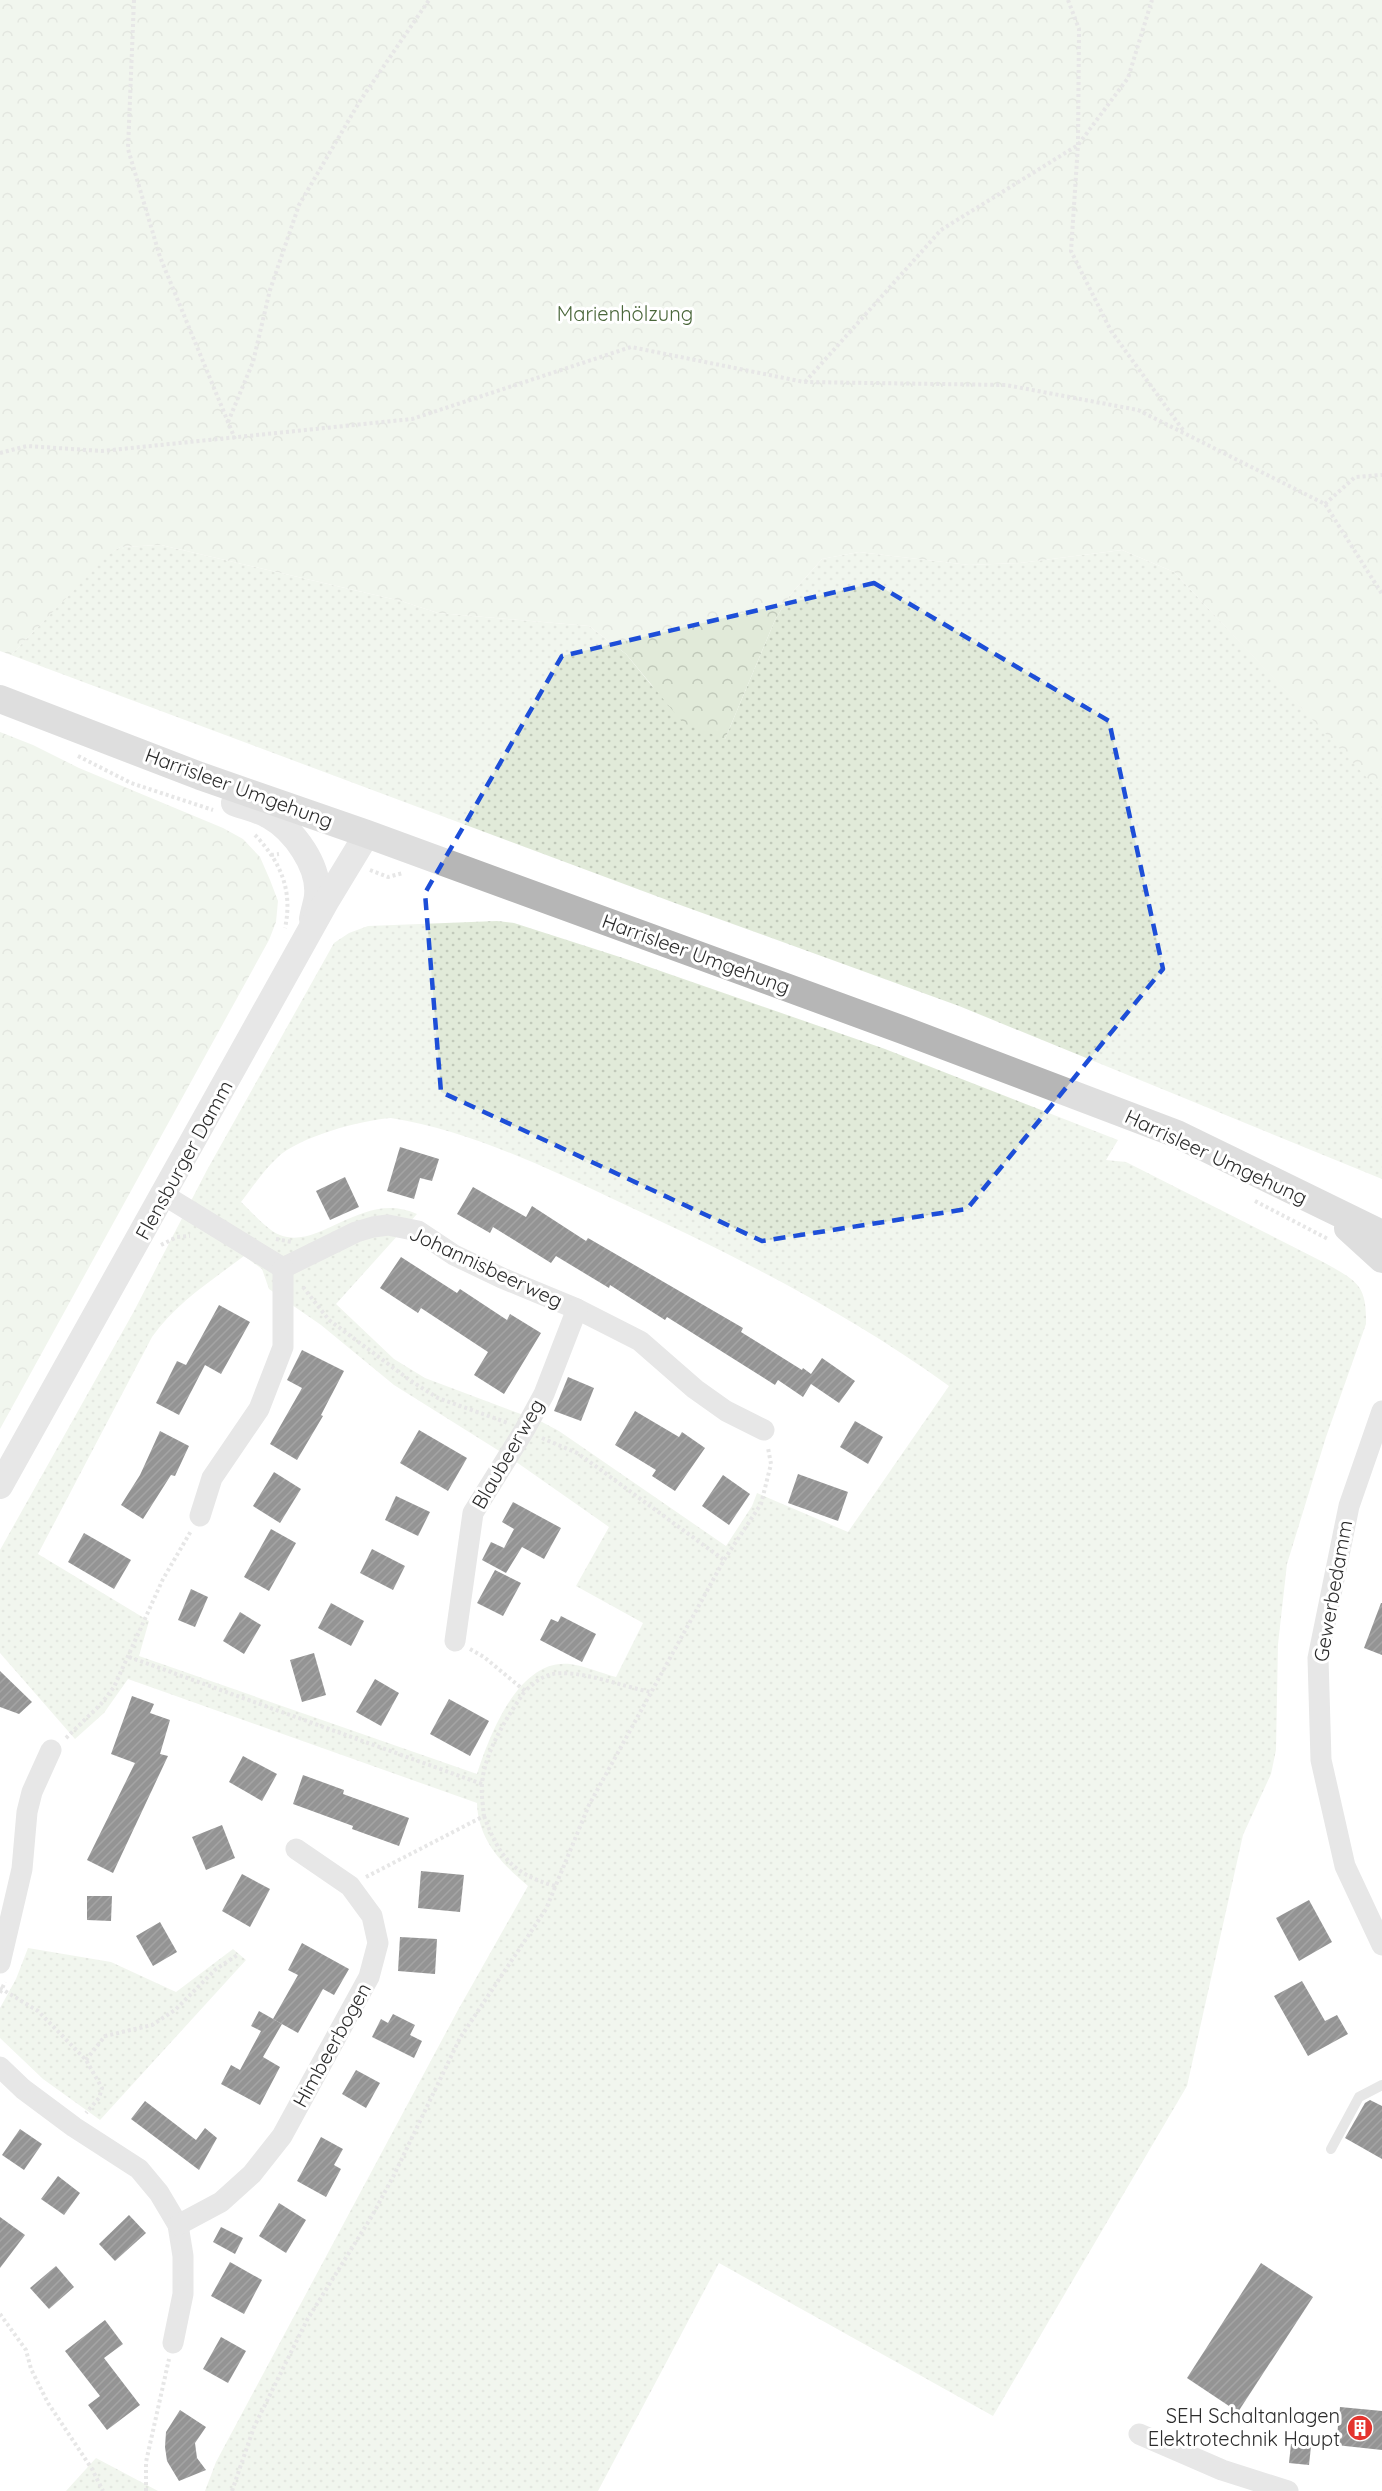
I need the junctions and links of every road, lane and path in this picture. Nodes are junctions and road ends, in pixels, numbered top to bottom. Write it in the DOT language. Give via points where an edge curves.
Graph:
graph roads {
  1 [pos="134,0"];
  2 [pos="429,0"];
  3 [pos="1068,0"];
  4 [pos="1152,0"];
  5 [pos="1078,145"];
  6 [pos="804,382"];
  7 [pos="228,422"];
  8 [pos="1184,432"];
  9 [pos="235,439"];
  10 [pos="0,453"];
  11 [pos="1382,475"];
  12 [pos="1325,504"];
  13 [pos="1382,594"];
  14 [pos="0,699"];
  15 [pos="116,743"];
  16 [pos="78,756"];
  17 [pos="217,811"];
  18 [pos="249,829"];
  19 [pos="368,834"];
  20 [pos="304,852"];
  21 [pos="351,862"];
  22 [pos="409,872"];
  23 [pos="307,937"];
  24 [pos="164,1195"];
  25 [pos="1329,1210"];
  26 [pos="1382,1234"];
  27 [pos="1382,1258"];
  28 [pos="283,1268"];
  29 [pos="577,1309"];
  30 [pos="1382,1412"];
  31 [pos="525,1429"];
  32 [pos="764,1430"];
  33 [pos="0,1485"];
  34 [pos="200,1516"];
  35 [pos="724,1560"];
  36 [pos="455,1641"];
  37 [pos="129,1657"];
  38 [pos="525,1691"];
  39 [pos="651,1692"];
  40 [pos="51,1750"];
  41 [pos="482,1784"];
  42 [pos="484,1816"];
  43 [pos="297,1849"];
  44 [pos="350,1886"];
  45 [pos="555,1886"];
  46 [pos="1382,1945"];
  47 [pos="239,1954"];
  48 [pos="0,1963"];
  49 [pos="0,1988"];
  50 [pos="86,2060"];
  51 [pos="0,2067"];
  52 [pos="1382,2085"];
  53 [pos="74,2127"];
  54 [pos="1332,2150"];
  55 [pos="178,2225"];
  56 [pos="0,2314"];
  57 [pos="173,2343"];
  58 [pos="1139,2434"];
  59 [pos="104,2491"];
  60 [pos="146,2491"];
  61 [pos="231,2491"];
  62 [pos="1288,2491"];
  1 -- 7 [label="path" via="128,149 160,257"];
  2 -- 7 [label="path" via="360,101 299,205 270,290 253,362"];
  3 -- 5 [label="path" via="1079,29"];
  4 -- 5 [label="path" via="1128,78"];
  5 -- 6 [label="path" via="941,230"];
  5 -- 8 [label="path" via="1071,251 1111,331"];
  6 -- 8 [label="path" via="1006,385 1138,411"];
  6 -- 9 [label="path" via="631,347 412,419"];
  7 -- 9 [label="path"];
  8 -- 12 [label="path"];
  9 -- 10 [label="path" via="102,451 27,446"];
  11 -- 12 [label="path" via="1355,477"];
  12 -- 13 [label="path"];
  14 -- 15 [label="main road, Harrisleer Umgehung"];
  15 -- 19 [label="main road, Harrisleer Umgehung"];
  15 -- 20 [label="street" via="164,777 267,814 283,825"];
  16 -- 17 [label="path" via="131,783"];
  18 -- 20 [label="path" via="271,855"];
  19 -- 21 [label="street, Flensburger Damm"];
  19 -- 25 [label="main road, Harrisleer Umgehung" via="1177,1134"];
  20 -- 23 [label="street" via="316,889"];
  21 -- 22 [label="path" via="388,877"];
  21 -- 23 [label="street, Flensburger Damm"];
  23 -- 24 [label="street, Flensburger Damm"];
  24 -- 28 [label="street"];
  24 -- 33 [label="street, Flensburger Damm"];
  25 -- 26 [label="main road, Harrisleer Umgehung"];
  25 -- 27 [label="main road"];
  28 -- 29 [label="street, Johannisbeerweg" via="356,1232 388,1225 418,1232 454,1255"];
  28 -- 31 [label="path" via="304,1287 329,1320 411,1381 438,1398"];
  28 -- 34 [label="street" via="283,1347 259,1409 212,1478"];
  29 -- 31 [label="street, Blaubeerweg" via="544,1394"];
  29 -- 32 [label="street, Johannisbeerweg" via="640,1341 695,1389 726,1411"];
  30 -- 46 [label="street, Gewerbedamm" via="1348,1506 1318,1658 1321,1760 1345,1866"];
  31 -- 35 [label="path" via="577,1453"];
  31 -- 36 [label="street, Blaubeerweg" via="473,1513"];
  32 -- 35 [label="path" via="771,1464 761,1504"];
  34 -- 37 [label="path" via="163,1580"];
  35 -- 39 [label="path"];
  36 -- 38 [label="path" via="484,1657"];
  37 -- 40 [label="path" via="101,1704"];
  37 -- 41 [label="path"];
  38 -- 39 [label="path" via="549,1674 574,1673"];
  38 -- 41 [label="path" via="493,1748"];
  39 -- 45 [label="path" via="589,1805"];
  40 -- 48 [label="street" via="27,1812 22,1869"];
  41 -- 42 [label="path"];
  42 -- 44 [label="path"];
  42 -- 45 [label="path" via="506,1860 532,1880"];
  43 -- 44 [label="street, Himbeerbogen"];
  44 -- 55 [label="street, Himbeerbogen" via="372,1916 378,1943 369,1977 276,2144 252,2174 221,2202"];
  45 -- 61 [label="path" via="538,1921 459,2038 372,2216 307,2320 254,2427"];
  47 -- 50 [label="path" via="216,1969 175,2010 152,2025 105,2036"];
  49 -- 50 [label="path" via="38,2011"];
  50 -- 53 [label="path" via="102,2088 99,2098"];
  51 -- 53 [label="street"];
  52 -- 54 [label="lane" via="1359,2097"];
  53 -- 55 [label="street" via="139,2169"];
  55 -- 57 [label="street" via="183,2294"];
  56 -- 59 [label="path" via="26,2350 48,2403"];
  57 -- 60 [label="path" via="146,2462"];
  58 -- 62 [label="street" via="1222,2470"];
}
